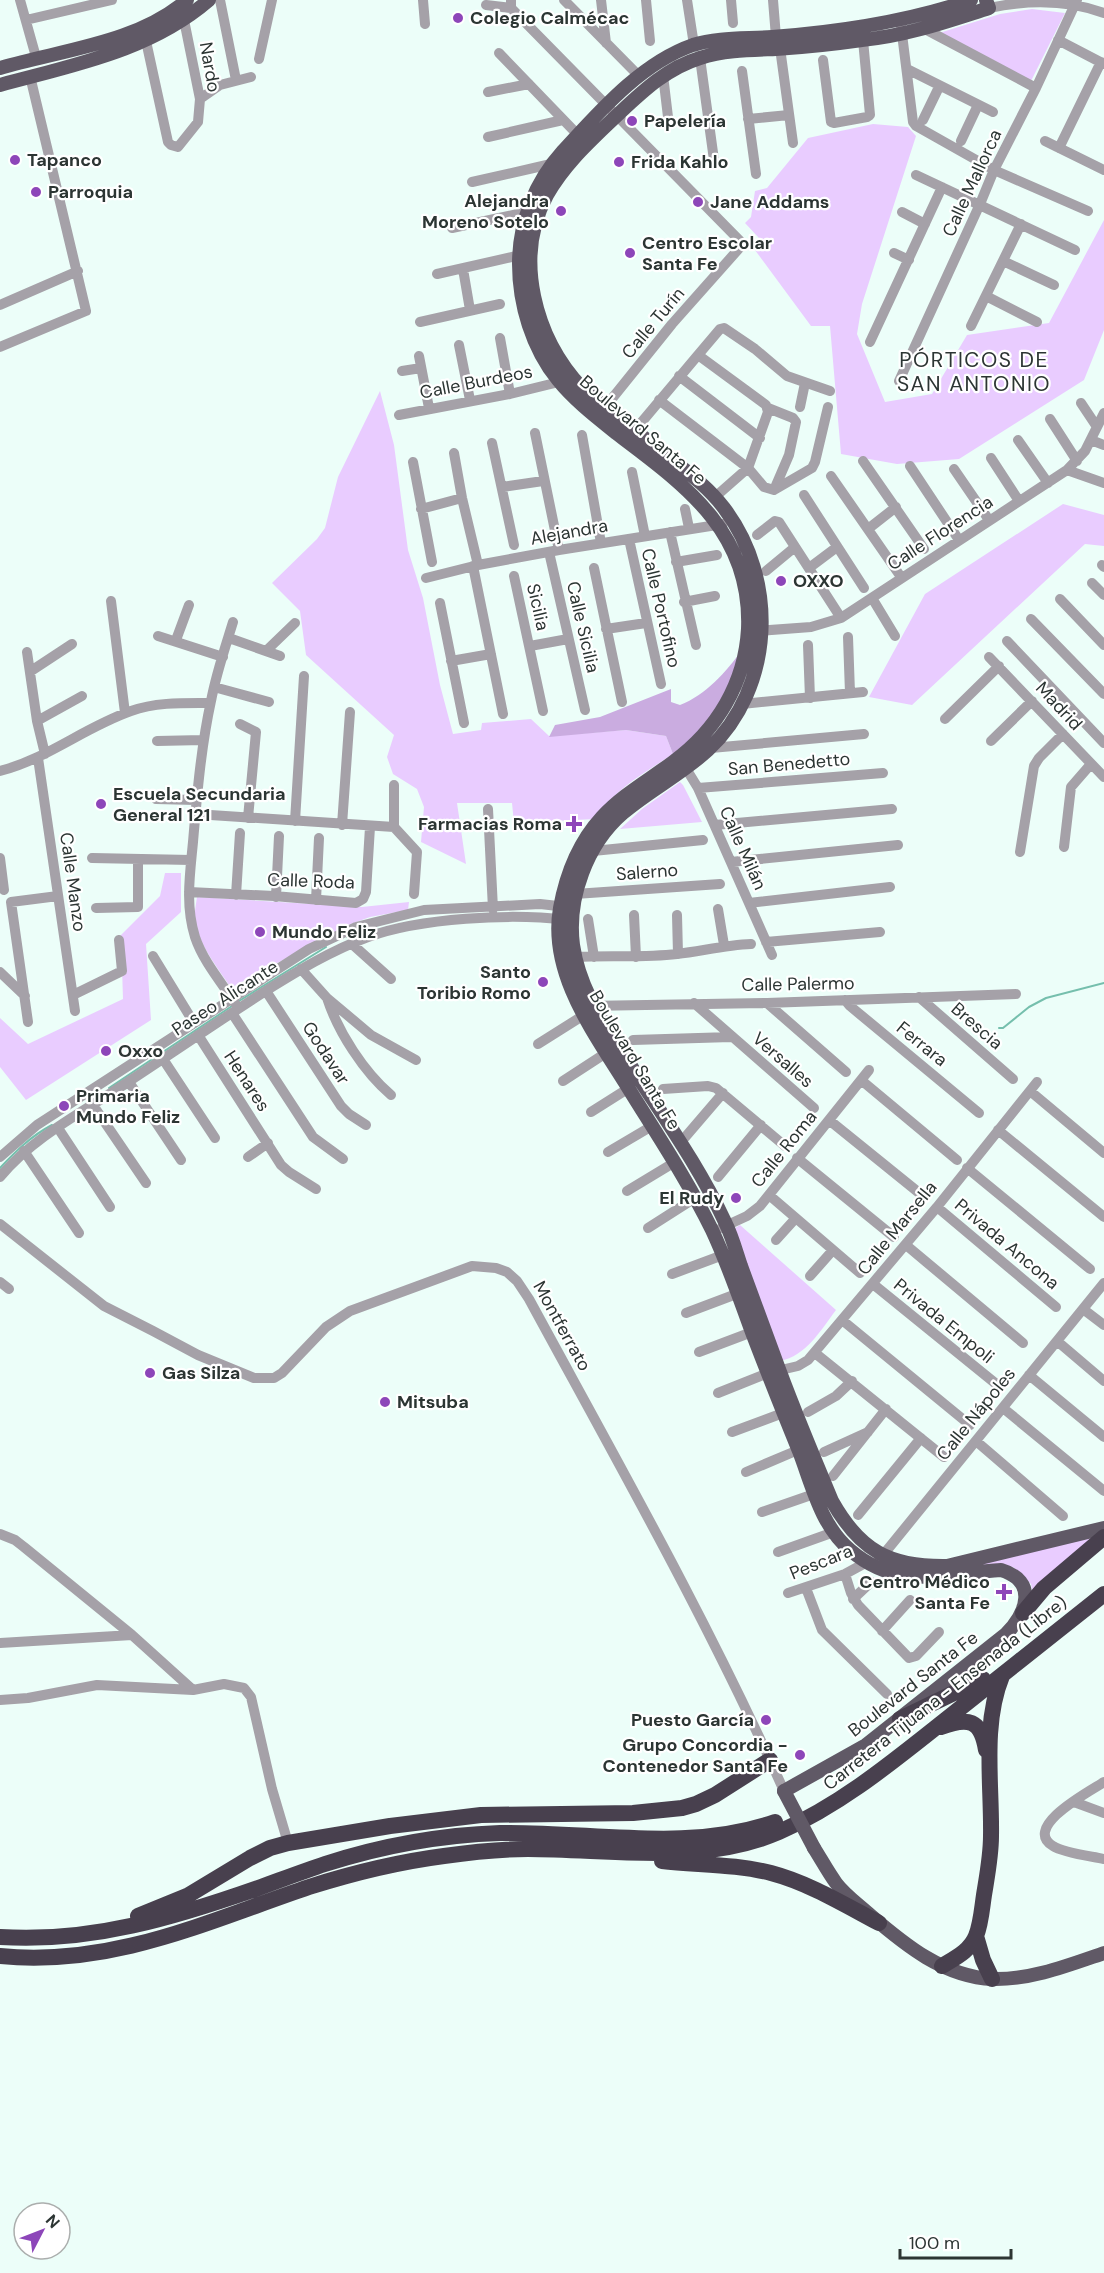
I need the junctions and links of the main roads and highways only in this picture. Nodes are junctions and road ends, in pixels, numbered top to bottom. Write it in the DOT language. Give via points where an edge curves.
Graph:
graph roads {
  1 [pos="187,0"];
  2 [pos="209,0"];
  3 [pos="972,4"];
  4 [pos="988,4"];
  5 [pos="817,38"];
  6 [pos="733,45"];
  7 [pos="0,68"];
  8 [pos="0,85"];
  9 [pos="613,110"];
  10 [pos="525,254"];
  11 [pos="600,412"];
  12 [pos="682,763"];
  13 [pos="566,914"];
  14 [pos="585,1009"];
  15 [pos="773,1372"];
  16 [pos="1104,1528"];
  17 [pos="1104,1538"];
  18 [pos="875,1562"];
  19 [pos="957,1570"];
  20 [pos="1104,1584"];
  21 [pos="1104,1594"];
  22 [pos="1023,1613"];
  23 [pos="1002,1676"];
  24 [pos="983,1679"];
  25 [pos="900,1719"];
  26 [pos="933,1730"];
  27 [pos="770,1760"];
  28 [pos="990,1765"];
  29 [pos="623,1853"];
  30 [pos="879,1923"];
  31 [pos="87,1935"];
  32 [pos="976,1936"];
  33 [pos="0,1937"];
  34 [pos="1104,1953"];
  35 [pos="0,1956"];
  36 [pos="942,1966"];
  37 [pos="992,1979"];
  1 -- 7 [label="main road" via="120,37"];
  2 -- 8 [label="main road" via="184,20 127,50"];
  3 -- 4 [label="main road, Boulevard Santa Fe"];
  3 -- 5 [label="main road, Boulevard Santa Fe"];
  3 -- 5 [label="main road, Boulevard Santa Fe" via="902,34 863,40"];
  5 -- 6 [label="main road, Boulevard Santa Fe"];
  6 -- 9 [label="main road, Boulevard Santa Fe" via="683,64"];
  6 -- 9 [label="main road, Boulevard Santa Fe" via="694,45 668,57 639,76"];
  9 -- 10 [label="main road, Boulevard Santa Fe" via="559,176 547,196"];
  9 -- 10 [label="main road, Boulevard Santa Fe" via="578,135 550,164 527,212 521,234"];
  10 -- 11 [label="main road, Boulevard Santa Fe" via="547,336"];
  10 -- 11 [label="main road, Boulevard Santa Fe" via="520,285 526,317 539,349 559,382"];
  11 -- 12 [label="main road, Boulevard Santa Fe" via="704,506 718,524 741,571 747,603 743,668 709,730"];
  11 -- 12 [label="main road, Boulevard Santa Fe" via="634,430 715,497 735,524 757,578 762,630 751,683 742,704 711,748"];
  12 -- 13 [label="main road, Boulevard Santa Fe" via="608,829 593,851"];
  12 -- 13 [label="main road, Boulevard Santa Fe" via="615,803 594,826 572,866"];
  13 -- 14 [label="main road, Boulevard Santa Fe"];
  13 -- 14 [label="main road, Boulevard Santa Fe" via="562,959"];
  14 -- 15 [label="main road, Boulevard Santa Fe" via="606,1053 675,1162 713,1232 752,1332"];
  14 -- 15 [label="main road, Boulevard Santa Fe" via="681,1142 727,1225"];
  15 -- 18 [label="main road, Boulevard Santa Fe" via="832,1501"];
  15 -- 18 [label="main road, Boulevard Santa Fe" via="783,1413 814,1494 834,1532 850,1550"];
  16 -- 19 [label="main road, Boulevard Santa Fe"];
  17 -- 22 [label="highway" via="1044,1588"];
  18 -- 19 [label="main road, Boulevard Santa Fe"];
  19 -- 22 [label="main road, Boulevard Santa Fe" via="1012,1573 1024,1592"];
  20 -- 24 [label="highway, Carretera Tijuana - Ensenada (Libre)"];
  21 -- 23 [label="highway, Carretera Tijuana - Ensenada (Libre)"];
  22 -- 25 [label="main road, Boulevard Santa Fe" via="1006,1634"];
  23 -- 26 [label="highway, Carretera Tijuana - Ensenada (Libre)"];
  23 -- 28 [label="highway" via="994,1706"];
  24 -- 25 [label="highway"];
  24 -- 31 [label="highway, Carretera Tijuana - Ensenada (Libre)" via="832,1794 756,1828 680,1839 499,1833 432,1840 342,1859 179,1914"];
  25 -- 30 [label="main road, Boulevard Santa Fe, bridge" via="866,1745 784,1791 814,1848 842,1889"];
  26 -- 28 [label="highway" via="957,1721 970,1721 984,1736"];
  26 -- 29 [label="highway, Carretera Tijuana - Ensenada (Libre)" via="865,1783 777,1833 702,1851"];
  27 -- 31 [label="highway" via="715,1795 682,1808 633,1813 481,1815 288,1843 250,1858 187,1896"];
  28 -- 32 [label="highway" via="991,1843"];
  29 -- 30 [label="highway" via="638,1859 772,1873"];
  29 -- 35 [label="highway, Carretera Tijuana - Ensenada (Libre)" via="526,1849 412,1861 355,1873 127,1948 60,1957"];
  30 -- 36 [label="main road"];
  31 -- 33 [label="highway, Carretera Tijuana - Ensenada (Libre)"];
  32 -- 36 [label="highway" via="961,1954"];
  32 -- 37 [label="highway"];
  34 -- 37 [label="main road" via="1029,1975"];
  36 -- 37 [label="main road"];
}
